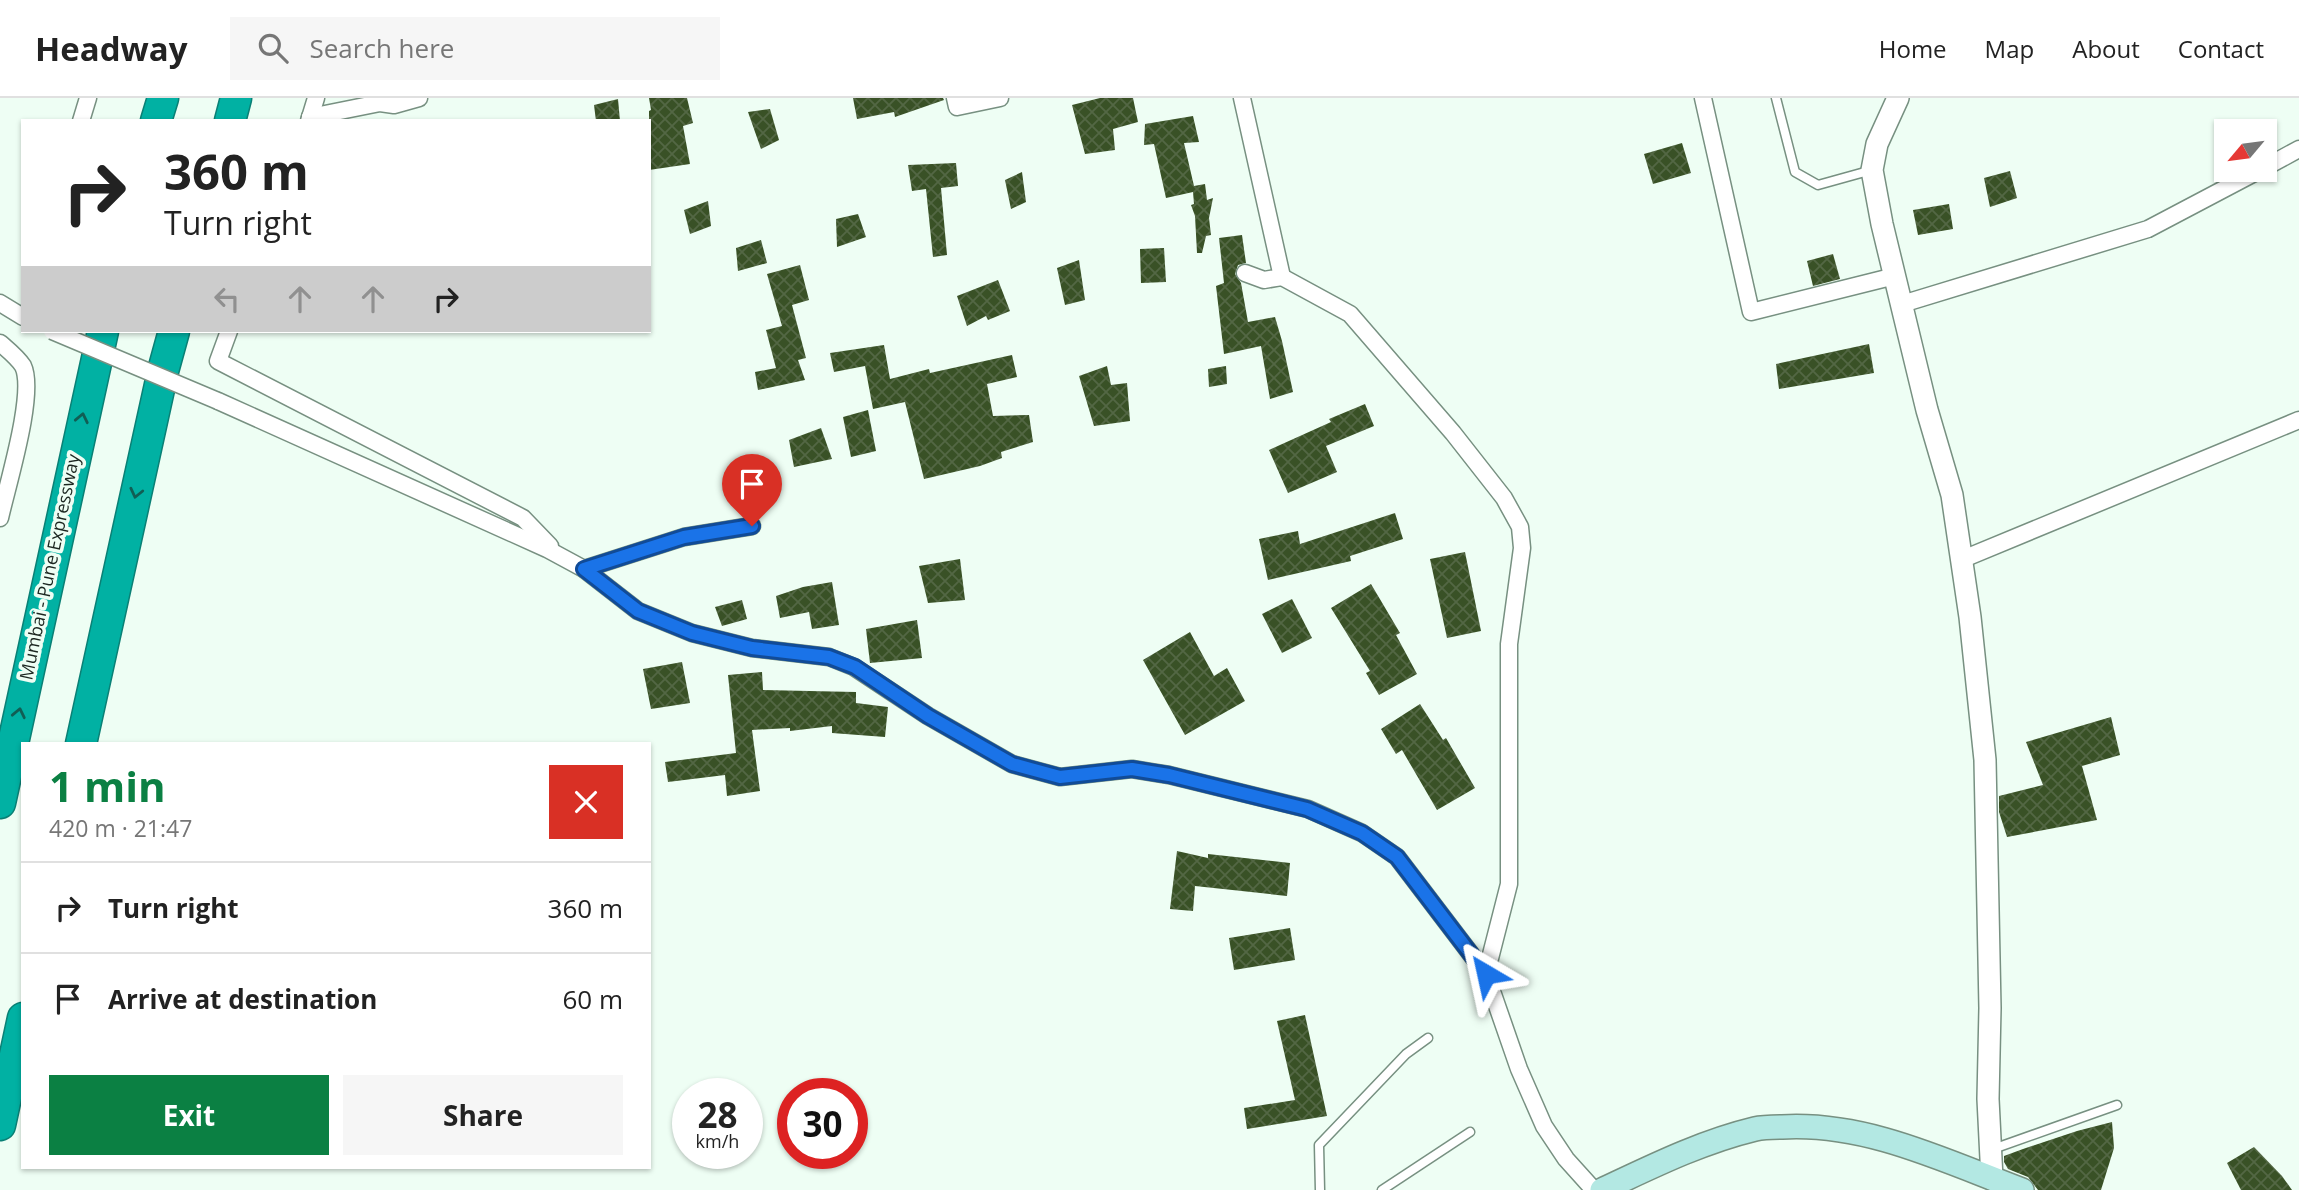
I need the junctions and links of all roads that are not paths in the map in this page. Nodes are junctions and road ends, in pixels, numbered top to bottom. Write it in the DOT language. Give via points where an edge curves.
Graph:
graph roads {
  1 [pos="88,98"];
  2 [pos="163,98"];
  3 [pos="236,98"];
  4 [pos="316,98"];
  5 [pos="419,98"];
  6 [pos="955,98"];
  7 [pos="1000,98"];
  8 [pos="1242,98"];
  9 [pos="1703,98"];
  10 [pos="1776,98"];
  11 [pos="1898,98"];
  12 [pos="82,119"];
  13 [pos="157,119"];
  14 [pos="231,119"];
  15 [pos="309,119"];
  16 [pos="2299,149"];
  17 [pos="2277,161"];
  18 [pos="1872,170"];
  19 [pos="2237,182"];
  20 [pos="1245,273"];
  21 [pos="1895,276"];
  22 [pos="1283,277"];
  23 [pos="0,303"];
  24 [pos="1902,304"];
  25 [pos="21,316"];
  26 [pos="57,333"];
  27 [pos="103,333"];
  28 [pos="173,333"];
  29 [pos="228,333"];
  30 [pos="0,342"];
  31 [pos="2299,420"];
  32 [pos="0,517"];
  33 [pos="752,526"];
  34 [pos="559,555"];
  35 [pos="1963,559"];
  36 [pos="584,569"];
  37 [pos="81,742"];
  38 [pos="0,803"];
  39 [pos="1486,974"];
  40 [pos="21,1027"];
  41 [pos="1428,1038"];
  42 [pos="2117,1105"];
  43 [pos="0,1125"];
  44 [pos="1470,1132"];
  45 [pos="1990,1151"];
  46 [pos="1992,1178"];
  47 [pos="1320,1190"];
  48 [pos="1381,1190"];
  49 [pos="1594,1190"];
  50 [pos="1602,1190"];
  51 [pos="2022,1190"];
  1 -- 12 [label="street"];
  2 -- 13 [label="highway"];
  3 -- 14 [label="highway"];
  4 -- 15 [label="street"];
  5 -- 15 [label="street"];
  6 -- 7 [label="street" via="957,107"];
  8 -- 22 [label="street"];
  9 -- 21 [label="street" via="1751,312"];
  10 -- 18 [label="lane" via="1796,172 1818,185"];
  11 -- 18 [label="street" via="1877,144"];
  16 -- 17 [label="street"];
  18 -- 21 [label="street"];
  19 -- 24 [label="street" via="2148,229"];
  20 -- 22 [label="street" via="1264,280"];
  21 -- 24 [label="street"];
  22 -- 39 [label="street" via="1350,314 1453,433 1504,498 1520,527 1522,548 1509,644 1509,884"];
  23 -- 25 [label="street"];
  24 -- 35 [label="street" via="1952,495"];
  26 -- 34 [label="street, bridge"];
  38 -- 27 [label="highway, Mumbai - Pune Expressway, one-way"];
  28 -- 37 [label="highway, one-way"];
  29 -- 34 [label="street" via="218,361 523,518"];
  30 -- 32 [label="street" via="26,376 25,408"];
  31 -- 35 [label="street"];
  33 -- 36 [label="street" via="684,537"];
  34 -- 36 [label="street"];
  35 -- 45 [label="street" via="1985,760"];
  36 -- 39 [label="street" via="638,611 692,633 752,648 829,657 855,667 1012,764 1060,777 1132,769 1169,775 1307,809 1362,833 1397,857"];
  39 -- 49 [label="street" via="1544,1126"];
  40 -- 43 [label="highway"];
  41 -- 47 [label="lane" via="1406,1054 1319,1145"];
  42 -- 45 [label="lane"];
  44 -- 48 [label="lane"];
  45 -- 46 [label="street"];
  46 -- 50 [label="main road" via="1905,1145 1825,1127 1792,1126 1757,1128 1678,1154"];
  46 -- 51 [label="main road"];
}
